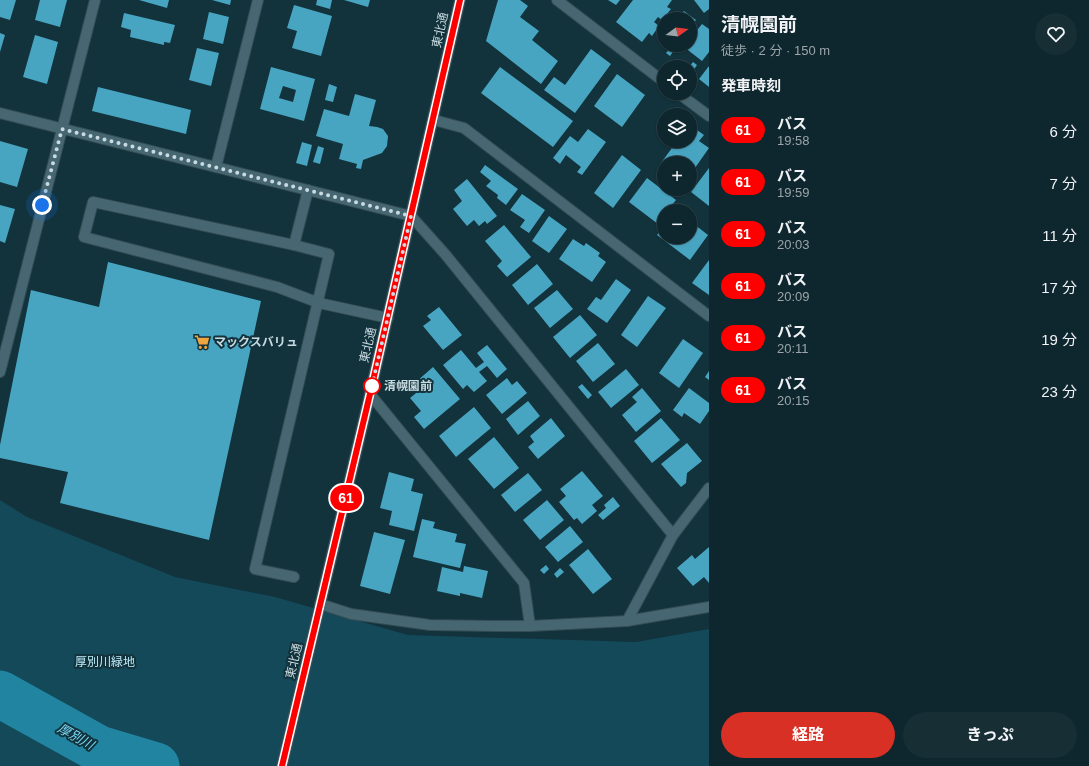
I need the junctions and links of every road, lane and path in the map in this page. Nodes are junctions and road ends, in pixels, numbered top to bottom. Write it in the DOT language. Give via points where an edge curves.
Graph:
graph roads {
  1 [pos="95,0"];
  2 [pos="258,0"];
  3 [pos="460,0"];
  4 [pos="557,0"];
  5 [pos="657,77"];
  6 [pos="687,100"];
  7 [pos="0,113"];
  8 [pos="709,116"];
  9 [pos="434,120"];
  10 [pos="62,129"];
  11 [pos="216,167"];
  12 [pos="308,190"];
  13 [pos="411,216"];
  14 [pos="294,245"];
  15 [pos="319,303"];
  16 [pos="709,316"];
  17 [pos="388,318"];
  18 [pos="0,372"];
  19 [pos="370,394"];
  20 [pos="709,488"];
  21 [pos="673,535"];
  22 [pos="294,577"];
  23 [pos="320,604"];
  24 [pos="709,607"];
  25 [pos="627,621"];
  26 [pos="530,626"];
  27 [pos="282,766"];
  1 -- 10 [label="street"];
  2 -- 11 [label="street"];
  3 -- 9 [label="street, 東北通"];
  4 -- 5 [label="street"];
  6 -- 8 [label="street"];
  7 -- 10 [label="street"];
  9 -- 13 [label="street, 東北通"];
  9 -- 16 [label="street" via="464,128"];
  10 -- 11 [label="street"];
  10 -- 18 [label="street"];
  11 -- 12 [label="street"];
  12 -- 13 [label="street"];
  12 -- 14 [label="street"];
  13 -- 17 [label="street, 東北通"];
  13 -- 21 [label="street" via="445,254"];
  14 -- 15 [label="street" via="329,254"];
  14 -- 15 [label="street" via="93,202 84,237 277,287"];
  15 -- 17 [label="street"];
  15 -- 22 [label="street" via="255,569"];
  17 -- 19 [label="street, 東北通"];
  19 -- 23 [label="street, 東北通"];
  19 -- 26 [label="street" via="524,583"];
  20 -- 21 [label="street"];
  21 -- 25 [label="street"];
  23 -- 26 [label="street" via="351,614 430,625"];
  23 -- 27 [label="street, 東北通"];
  24 -- 25 [label="street"];
  25 -- 26 [label="street"];
}
